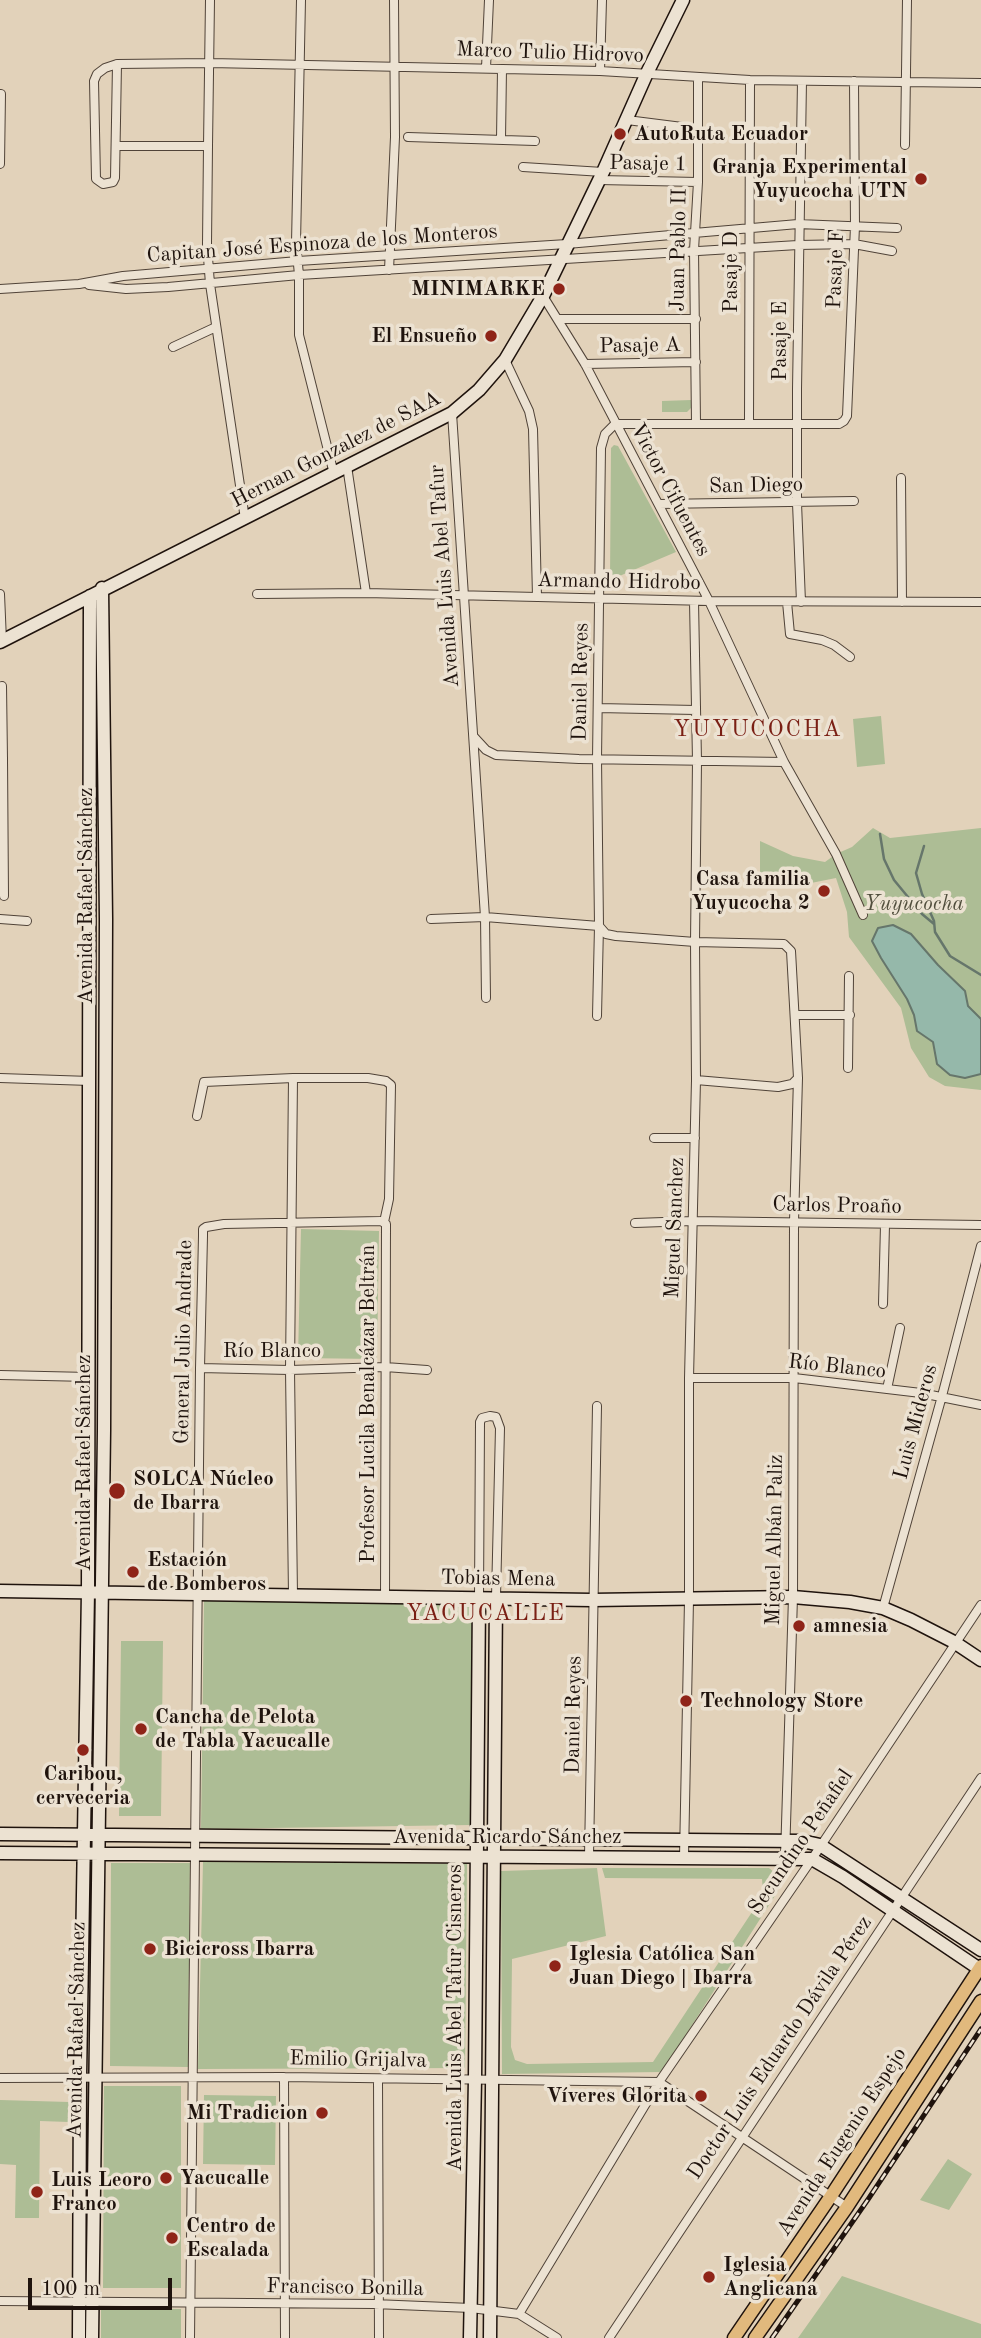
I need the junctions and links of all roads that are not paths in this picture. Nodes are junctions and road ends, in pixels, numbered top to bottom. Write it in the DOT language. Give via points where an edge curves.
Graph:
graph roads {
  1 [pos="210,0"];
  2 [pos="301,0"];
  3 [pos="394,0"];
  4 [pos="489,0"];
  5 [pos="603,0"];
  6 [pos="684,0"];
  7 [pos="907,0"];
  8 [pos="210,63"];
  9 [pos="117,64"];
  10 [pos="300,66"];
  11 [pos="394,67"];
  12 [pos="486,68"];
  13 [pos="502,69"];
  14 [pos="600,71"];
  15 [pos="647,73"];
  16 [pos="698,78"];
  17 [pos="750,80"];
  18 [pos="802,81"];
  19 [pos="854,81"];
  20 [pos="907,81"];
  21 [pos="981,83"];
  22 [pos="1,94"];
  23 [pos="627,120"];
  24 [pos="698,129"];
  25 [pos="408,137"];
  26 [pos="501,139"];
  27 [pos="535,141"];
  28 [pos="905,145"];
  29 [pos="116,146"];
  30 [pos="208,146"];
  31 [pos="0,164"];
  32 [pos="523,167"];
  33 [pos="601,176"];
  34 [pos="698,182"];
  35 [pos="798,224"];
  36 [pos="855,226"];
  37 [pos="897,228"];
  38 [pos="749,230"];
  39 [pos="695,234"];
  40 [pos="567,244"];
  41 [pos="854,244"];
  42 [pos="798,245"];
  43 [pos="748,249"];
  44 [pos="694,250"];
  45 [pos="892,251"];
  46 [pos="390,255"];
  47 [pos="561,260"];
  48 [pos="298,261"];
  49 [pos="209,269"];
  50 [pos="388,270"];
  51 [pos="299,275"];
  52 [pos="79,284"];
  53 [pos="210,284"];
  54 [pos="0,289"];
  55 [pos="543,296"];
  56 [pos="559,319"];
  57 [pos="696,319"];
  58 [pos="216,327"];
  59 [pos="173,347"];
  60 [pos="505,360"];
  61 [pos="696,362"];
  62 [pos="585,364"];
  63 [pos="452,413"];
  64 [pos="696,423"];
  65 [pos="749,423"];
  66 [pos="798,423"];
  67 [pos="615,424"];
  68 [pos="347,466"];
  69 [pos="334,474"];
  70 [pos="901,478"];
  71 [pos="854,501"];
  72 [pos="797,503"];
  73 [pos="659,504"];
  74 [pos="245,519"];
  75 [pos="102,588"];
  76 [pos="366,593"];
  77 [pos="0,594"];
  78 [pos="257,594"];
  79 [pos="90,596"];
  80 [pos="463,596"];
  81 [pos="537,597"];
  82 [pos="599,599"];
  83 [pos="694,601"];
  84 [pos="709,601"];
  85 [pos="787,601"];
  86 [pos="801,602"];
  87 [pos="902,602"];
  88 [pos="981,602"];
  89 [pos="1,641"];
  90 [pos="850,657"];
  91 [pos="2,686"];
  92 [pos="598,708"];
  93 [pos="696,710"];
  94 [pos="474,737"];
  95 [pos="1,759"];
  96 [pos="597,760"];
  97 [pos="697,761"];
  98 [pos="785,762"];
  99 [pos="4,896"];
  100 [pos="863,915"];
  101 [pos="485,917"];
  102 [pos="0,919"];
  103 [pos="430,919"];
  104 [pos="27,921"];
  105 [pos="599,926"];
  106 [pos="695,942"];
  107 [pos="849,976"];
  108 [pos="486,998"];
  109 [pos="795,1014"];
  110 [pos="850,1015"];
  111 [pos="597,1016"];
  112 [pos="848,1068"];
  113 [pos="0,1078"];
  114 [pos="293,1078"];
  115 [pos="798,1078"];
  116 [pos="696,1080"];
  117 [pos="90,1081"];
  118 [pos="197,1116"];
  119 [pos="654,1138"];
  120 [pos="695,1138"];
  121 [pos="692,1221"];
  122 [pos="380,1222"];
  123 [pos="293,1223"];
  124 [pos="635,1223"];
  125 [pos="794,1223"];
  126 [pos="884,1224"];
  127 [pos="981,1225"];
  128 [pos="981,1246"];
  129 [pos="883,1304"];
  130 [pos="900,1328"];
  131 [pos="385,1367"];
  132 [pos="200,1368"];
  133 [pos="290,1370"];
  134 [pos="427,1370"];
  135 [pos="0,1375"];
  136 [pos="89,1377"];
  137 [pos="689,1378"];
  138 [pos="794,1378"];
  139 [pos="887,1389"];
  140 [pos="942,1396"];
  141 [pos="981,1405"];
  142 [pos="597,1406"];
  143 [pos="88,1429"];
  144 [pos="104,1431"];
  145 [pos="0,1591"];
  146 [pos="88,1591"];
  147 [pos="103,1592"];
  148 [pos="199,1594"];
  149 [pos="293,1595"];
  150 [pos="385,1597"];
  151 [pos="496,1597"];
  152 [pos="793,1597"];
  153 [pos="479,1598"];
  154 [pos="592,1600"];
  155 [pos="690,1600"];
  156 [pos="981,1605"];
  157 [pos="883,1608"];
  158 [pos="954,1643"];
  159 [pos="981,1660"];
  160 [pos="981,1777"];
  161 [pos="0,1834"];
  162 [pos="85,1835"];
  163 [pos="100,1835"];
  164 [pos="196,1837"];
  165 [pos="476,1837"];
  166 [pos="495,1837"];
  167 [pos="590,1840"];
  168 [pos="684,1840"];
  169 [pos="784,1841"];
  170 [pos="820,1845"];
  171 [pos="0,1853"];
  172 [pos="85,1854"];
  173 [pos="195,1854"];
  174 [pos="100,1855"];
  175 [pos="476,1856"];
  176 [pos="494,1856"];
  177 [pos="589,1856"];
  178 [pos="684,1857"];
  179 [pos="785,1857"];
  180 [pos="812,1859"];
  181 [pos="900,1897"];
  182 [pos="892,1911"];
  183 [pos="981,1950"];
  184 [pos="980,1968"];
  185 [pos="981,2001"];
  186 [pos="80,2077"];
  187 [pos="96,2077"];
  188 [pos="192,2077"];
  189 [pos="284,2077"];
  190 [pos="0,2078"];
  191 [pos="378,2079"];
  192 [pos="475,2079"];
  193 [pos="493,2079"];
  194 [pos="659,2082"];
  195 [pos="740,2138"];
  196 [pos="831,2196"];
  197 [pos="847,2207"];
  198 [pos="0,2301"];
  199 [pos="86,2303"];
  200 [pos="190,2304"];
  201 [pos="286,2304"];
  202 [pos="379,2304"];
  203 [pos="471,2308"];
  204 [pos="490,2309"];
  205 [pos="519,2314"];
  206 [pos="79,2338"];
  207 [pos="92,2338"];
  208 [pos="190,2338"];
  209 [pos="285,2338"];
  210 [pos="379,2338"];
  211 [pos="470,2338"];
  212 [pos="490,2338"];
  213 [pos="557,2338"];
  214 [pos="609,2338"];
  215 [pos="734,2338"];
  216 [pos="755,2338"];
  1 -- 8 [label="street"];
  2 -- 10 [label="street"];
  3 -- 11 [label="street"];
  4 -- 12 [label="street"];
  5 -- 14 [label="street"];
  6 -- 15 [label="street, Hernan Gonzalez de SAA"];
  7 -- 20 [label="street"];
  8 -- 9 [label="street, Marco Tulio Hidrovo"];
  8 -- 10 [label="street, Marco Tulio Hidrovo"];
  8 -- 30 [label="street"];
  9 -- 29 [label="street"];
  9 -- 29 [label="street" via="105,68 94,81 96,179 103,184 115,178"];
  10 -- 11 [label="street, Marco Tulio Hidrovo"];
  10 -- 48 [label="street"];
  11 -- 12 [label="street, Marco Tulio Hidrovo"];
  11 -- 46 [label="street"];
  12 -- 13 [label="street, Marco Tulio Hidrovo"];
  13 -- 14 [label="street, Marco Tulio Hidrovo"];
  13 -- 26 [label="street"];
  14 -- 15 [label="street, Marco Tulio Hidrovo"];
  15 -- 16 [label="street, Marco Tulio Hidrovo"];
  15 -- 23 [label="street, Hernan Gonzalez de SAA"];
  16 -- 17 [label="street, Marco Tulio Hidrovo"];
  16 -- 24 [label="street, Juan Pablo II"];
  17 -- 18 [label="street, Marco Tulio Hidrovo"];
  17 -- 38 [label="street, Pasaje D"];
  18 -- 19 [label="street, Marco Tulio Hidrovo"];
  18 -- 35 [label="street, Pasaje E"];
  19 -- 20 [label="street, Marco Tulio Hidrovo"];
  19 -- 36 [label="street, Pasaje F"];
  20 -- 21 [label="street, Marco Tulio Hidrovo"];
  20 -- 28 [label="street"];
  22 -- 31 [label="street"];
  23 -- 24 [label="street"];
  23 -- 33 [label="street, Hernan Gonzalez de SAA"];
  24 -- 34 [label="street, Juan Pablo II"];
  25 -- 26 [label="street"];
  26 -- 27 [label="street"];
  29 -- 30 [label="street"];
  30 -- 49 [label="street"];
  32 -- 33 [label="street, Pasaje 1"];
  33 -- 34 [label="street, Pasaje 1"];
  33 -- 40 [label="street, Hernan Gonzalez de SAA"];
  34 -- 39 [label="street, Juan Pablo II"];
  35 -- 36 [label="street, Capitan José Espinoza de los Monteros"];
  35 -- 38 [label="street, Capitan José Espinoza de los Monteros"];
  35 -- 42 [label="street, Pasaje E"];
  36 -- 37 [label="street, Capitan José Espinoza de los Monteros"];
  36 -- 41 [label="street, Pasaje F"];
  38 -- 39 [label="street, Capitan José Espinoza de los Monteros"];
  38 -- 43 [label="street, Pasaje D"];
  39 -- 40 [label="street, Capitan José Espinoza de los Monteros"];
  39 -- 44 [label="street, Juan Pablo II"];
  40 -- 46 [label="street, Capitan José Espinoza de los Monteros"];
  40 -- 47 [label="street, Hernan Gonzalez de SAA"];
  41 -- 42 [label="street, Capitan José Espinoza de los Monteros"];
  41 -- 45 [label="street, Capitan José Espinoza de los Monteros"];
  41 -- 66 [label="street, Pasaje F" via="848,416 839,424"];
  42 -- 43 [label="street, Capitan José Espinoza de los Monteros"];
  42 -- 66 [label="street, Pasaje E"];
  43 -- 44 [label="street, Capitan José Espinoza de los Monteros"];
  43 -- 65 [label="street, Pasaje D"];
  44 -- 47 [label="street, Capitan José Espinoza de los Monteros"];
  44 -- 57 [label="street, Juan Pablo II"];
  46 -- 48 [label="street, Capitan José Espinoza de los Monteros"];
  46 -- 50 [label="street"];
  47 -- 50 [label="street, Capitan José Espinoza de los Monteros"];
  47 -- 55 [label="street, Hernan Gonzalez de SAA"];
  48 -- 49 [label="street, Capitan José Espinoza de los Monteros"];
  48 -- 51 [label="street"];
  49 -- 52 [label="street, Capitan José Espinoza de los Monteros"];
  49 -- 53 [label="street"];
  50 -- 51 [label="street, Capitan José Espinoza de los Monteros"];
  51 -- 53 [label="street, Capitan José Espinoza de los Monteros"];
  51 -- 69 [label="street" via="299,335"];
  52 -- 53 [label="street, Capitan José Espinoza de los Monteros" via="126,289"];
  52 -- 54 [label="street, Capitan José Espinoza de los Monteros"];
  53 -- 58 [label="street"];
  55 -- 56 [label="street, Victor Cifuentes"];
  55 -- 60 [label="street, Hernan Gonzalez de SAA"];
  56 -- 57 [label="street"];
  56 -- 62 [label="street, Victor Cifuentes"];
  57 -- 61 [label="street, Juan Pablo II"];
  58 -- 59 [label="street"];
  58 -- 74 [label="street"];
  60 -- 63 [label="street, Hernan Gonzalez de SAA"];
  60 -- 81 [label="street" via="533,429"];
  61 -- 62 [label="street, Pasaje A"];
  61 -- 64 [label="street, Juan Pablo II"];
  62 -- 67 [label="street, Victor Cifuentes"];
  63 -- 68 [label="street, Hernan Gonzalez de SAA"];
  63 -- 80 [label="street, Avenida Luis Abel Tafur"];
  64 -- 65 [label="street"];
  64 -- 67 [label="street"];
  65 -- 66 [label="street"];
  66 -- 72 [label="street, Pasaje E"];
  67 -- 73 [label="street, Victor Cifuentes"];
  67 -- 82 [label="street, Daniel Reyes" via="605,434 601,448"];
  68 -- 69 [label="street, Hernan Gonzalez de SAA"];
  68 -- 76 [label="street"];
  69 -- 74 [label="street, Hernan Gonzalez de SAA"];
  70 -- 87 [label="street"];
  71 -- 72 [label="street, San Diego"];
  72 -- 73 [label="street, San Diego"];
  72 -- 86 [label="street, Pasaje E"];
  73 -- 84 [label="street, Victor Cifuentes"];
  74 -- 75 [label="street, Hernan Gonzalez de SAA"];
  75 -- 79 [label="street, Hernan Gonzalez de SAA"];
  75 -- 144 [label="street, Avenida Rafael Sánchez"];
  76 -- 78 [label="street, Armando Hidrobo"];
  76 -- 80 [label="street, Armando Hidrobo"];
  77 -- 89 [label="street"];
  79 -- 89 [label="street, Hernan Gonzalez de SAA"];
  79 -- 117 [label="street, Avenida Rafael Sánchez"];
  80 -- 81 [label="street, Armando Hidrobo"];
  80 -- 94 [label="street, Avenida Luis Abel Tafur"];
  81 -- 82 [label="street, Armando Hidrobo"];
  82 -- 83 [label="street, Armando Hidrobo"];
  82 -- 92 [label="street, Daniel Reyes"];
  83 -- 84 [label="street, Armando Hidrobo"];
  83 -- 93 [label="street, Miguel Sanchez"];
  84 -- 85 [label="street, Armando Hidrobo"];
  84 -- 98 [label="street, Victor Cifuentes"];
  85 -- 86 [label="street, Armando Hidrobo"];
  85 -- 90 [label="street" via="790,634 822,640"];
  86 -- 87 [label="street, Armando Hidrobo"];
  87 -- 88 [label="street, Armando Hidrobo"];
  91 -- 95 [label="street"];
  92 -- 93 [label="street"];
  92 -- 96 [label="street, Daniel Reyes"];
  93 -- 97 [label="street, Miguel Sanchez"];
  94 -- 96 [label="street" via="496,755"];
  94 -- 101 [label="street, Avenida Luis Abel Tafur"];
  95 -- 99 [label="street"];
  96 -- 97 [label="street"];
  96 -- 105 [label="street, Daniel Reyes"];
  97 -- 98 [label="street"];
  97 -- 106 [label="street, Miguel Sanchez"];
  98 -- 100 [label="street, Victor Cifuentes" via="836,853"];
  101 -- 103 [label="street"];
  101 -- 105 [label="street"];
  101 -- 108 [label="street, Avenida Luis Abel Tafur"];
  102 -- 104 [label="street"];
  105 -- 106 [label="street" via="616,936"];
  105 -- 111 [label="street, Daniel Reyes"];
  106 -- 109 [label="street, Miguel Albán Paliz" via="784,944 791,951"];
  106 -- 116 [label="street, Miguel Sanchez"];
  107 -- 110 [label="street"];
  109 -- 110 [label="street"];
  109 -- 115 [label="street, Miguel Albán Paliz"];
  110 -- 112 [label="street"];
  113 -- 117 [label="street"];
  114 -- 118 [label="street" via="204,1082"];
  114 -- 122 [label="street, Profesor Lucila Benalcázar Beltrán" via="368,1078 391,1085 389,1199"];
  114 -- 123 [label="street"];
  115 -- 116 [label="street" via="778,1087"];
  115 -- 125 [label="street, Miguel Albán Paliz"];
  116 -- 120 [label="street, Miguel Sanchez"];
  117 -- 136 [label="street, Avenida Rafael Sánchez"];
  119 -- 120 [label="street"];
  120 -- 121 [label="street, Miguel Sanchez"];
  121 -- 124 [label="street, Carlos Proaño"];
  121 -- 125 [label="street, Carlos Proaño"];
  121 -- 137 [label="street, Miguel Sanchez"];
  122 -- 123 [label="street"];
  122 -- 131 [label="street, Profesor Lucila Benalcázar Beltrán" via="387,1228"];
  123 -- 132 [label="street, General Julio Andrade" via="225,1224 203,1229"];
  123 -- 133 [label="street"];
  125 -- 126 [label="street, Carlos Proaño"];
  125 -- 138 [label="street, Miguel Albán Paliz"];
  126 -- 127 [label="street, Carlos Proaño"];
  126 -- 129 [label="street"];
  128 -- 140 [label="street, Luis Mideros"];
  130 -- 139 [label="street"];
  131 -- 133 [label="street, Río Blanco"];
  131 -- 134 [label="street, Río Blanco"];
  131 -- 150 [label="street, Profesor Lucila Benalcázar Beltrán"];
  132 -- 133 [label="street, Río Blanco"];
  132 -- 148 [label="street, General Julio Andrade"];
  133 -- 149 [label="street"];
  135 -- 136 [label="street"];
  136 -- 143 [label="street, Avenida Rafael Sánchez"];
  137 -- 138 [label="street, Río Blanco"];
  137 -- 155 [label="street, Miguel Sanchez"];
  138 -- 139 [label="street, Río Blanco"];
  138 -- 152 [label="street, Miguel Albán Paliz"];
  139 -- 140 [label="street, Río Blanco"];
  140 -- 141 [label="street, Río Blanco"];
  140 -- 157 [label="street, Luis Mideros"];
  142 -- 154 [label="street, Daniel Reyes"];
  143 -- 144 [label="street"];
  143 -- 146 [label="street, Avenida Rafael Sánchez"];
  144 -- 147 [label="street, Avenida Rafael Sánchez"];
  145 -- 146 [label="street, Tobias Mena"];
  146 -- 147 [label="street, Tobias Mena"];
  146 -- 162 [label="street, Avenida Rafael Sánchez"];
  147 -- 148 [label="street, Tobias Mena"];
  147 -- 163 [label="street, Avenida Rafael Sánchez"];
  148 -- 149 [label="street, Tobias Mena"];
  148 -- 164 [label="street, General Julio Andrade"];
  149 -- 150 [label="street, Tobias Mena"];
  150 -- 153 [label="street, Tobias Mena"];
  151 -- 153 [label="street, Tobias Mena"];
  151 -- 153 [label="street, Avenida Luis Abel Tafur Cisneros" via="500,1428 491,1416 480,1422"];
  151 -- 154 [label="street, Tobias Mena"];
  151 -- 166 [label="street, Avenida Luis Abel Tafur Cisneros"];
  152 -- 155 [label="street, Tobias Mena"];
  152 -- 157 [label="street, Tobias Mena"];
  152 -- 169 [label="street, Miguel Albán Paliz"];
  153 -- 165 [label="street, Avenida Luis Abel Tafur Cisneros"];
  154 -- 155 [label="street, Tobias Mena"];
  154 -- 167 [label="street, Daniel Reyes"];
  155 -- 168 [label="street, Miguel Sanchez"];
  156 -- 158 [label="street, Secundino Peñafiel"];
  157 -- 158 [label="street, Tobias Mena"];
  158 -- 159 [label="street, Tobias Mena"];
  158 -- 170 [label="street, Secundino Peñafiel"];
  160 -- 181 [label="street, Doctor Luis Eduardo Dávila Pérez"];
  161 -- 162 [label="street, Avenida Ricardo Sánchez"];
  162 -- 163 [label="street, Avenida Ricardo Sánchez"];
  162 -- 172 [label="street, Avenida Rafael Sánchez"];
  163 -- 164 [label="street, Avenida Ricardo Sánchez"];
  163 -- 174 [label="street, Avenida Rafael Sánchez"];
  164 -- 165 [label="street, Avenida Ricardo Sánchez"];
  164 -- 173 [label="street, General Julio Andrade"];
  165 -- 166 [label="street, Avenida Ricardo Sánchez"];
  165 -- 175 [label="street, Avenida Luis Abel Tafur Cisneros"];
  166 -- 167 [label="street, Avenida Ricardo Sánchez"];
  166 -- 176 [label="street, Avenida Luis Abel Tafur Cisneros"];
  167 -- 168 [label="street, Avenida Ricardo Sánchez"];
  167 -- 177 [label="street, Daniel Reyes"];
  168 -- 169 [label="street, Avenida Ricardo Sánchez"];
  168 -- 178 [label="street, Miguel Sanchez"];
  169 -- 170 [label="street, Avenida Ricardo Sánchez"];
  169 -- 179 [label="street, Miguel Albán Paliz"];
  170 -- 180 [label="street, Secundino Peñafiel"];
  170 -- 181 [label="street, Avenida Ricardo Sánchez"];
  171 -- 172 [label="street, Avenida Ricardo Sánchez"];
  172 -- 174 [label="street, Avenida Ricardo Sánchez"];
  172 -- 186 [label="street, Avenida Rafael Sánchez"];
  173 -- 174 [label="street, Avenida Ricardo Sánchez"];
  173 -- 175 [label="street, Avenida Ricardo Sánchez"];
  173 -- 188 [label="street, General Julio Andrade"];
  174 -- 187 [label="street, Avenida Rafael Sánchez"];
  175 -- 176 [label="street, Avenida Ricardo Sánchez"];
  175 -- 192 [label="street, Avenida Luis Abel Tafur Cisneros"];
  176 -- 177 [label="street, Avenida Ricardo Sánchez"];
  176 -- 193 [label="street, Avenida Luis Abel Tafur Cisneros"];
  177 -- 178 [label="street, Avenida Ricardo Sánchez"];
  178 -- 179 [label="street, Avenida Ricardo Sánchez"];
  179 -- 180 [label="street, Avenida Ricardo Sánchez"];
  180 -- 182 [label="street, Avenida Ricardo Sánchez"];
  180 -- 194 [label="street, Secundino Peñafiel"];
  181 -- 182 [label="street, Doctor Luis Eduardo Dávila Pérez"];
  181 -- 183 [label="street, Avenida Ricardo Sánchez"];
  182 -- 184 [label="street, Avenida Ricardo Sánchez"];
  182 -- 195 [label="street, Doctor Luis Eduardo Dávila Pérez"];
  184 -- 196 [label="main road, Avenida Eugenio Espejo"];
  185 -- 197 [label="main road, Avenida Eugenio Espejo"];
  186 -- 187 [label="street, Emilio Grijalva"];
  186 -- 190 [label="street, Emilio Grijalva"];
  186 -- 199 [label="street, Avenida Rafael Sánchez"];
  187 -- 188 [label="street, Emilio Grijalva"];
  187 -- 199 [label="street, Avenida Rafael Sánchez"];
  188 -- 189 [label="street, Emilio Grijalva"];
  188 -- 200 [label="street, General Julio Andrade"];
  189 -- 191 [label="street, Emilio Grijalva"];
  189 -- 201 [label="street"];
  191 -- 192 [label="street, Emilio Grijalva"];
  191 -- 202 [label="street"];
  192 -- 193 [label="street, Emilio Grijalva"];
  192 -- 203 [label="street, Avenida Luis Abel Tafur Cisneros"];
  193 -- 194 [label="street, Emilio Grijalva"];
  193 -- 204 [label="street, Avenida Luis Abel Tafur Cisneros"];
  194 -- 195 [label="street"];
  194 -- 205 [label="street, Secundino Peñafiel"];
  195 -- 196 [label="street"];
  195 -- 214 [label="street, Doctor Luis Eduardo Dávila Pérez"];
  196 -- 197 [label="street"];
  196 -- 215 [label="main road, Avenida Eugenio Espejo"];
  197 -- 216 [label="main road, Avenida Eugenio Espejo"];
  198 -- 199 [label="street, Francisco Bonilla"];
  199 -- 200 [label="street, Francisco Bonilla"];
  199 -- 206 [label="street, Avenida Rafael Sánchez"];
  199 -- 207 [label="street, Avenida Rafael Sánchez"];
  200 -- 201 [label="street, Francisco Bonilla"];
  200 -- 208 [label="street, General Julio Andrade"];
  201 -- 202 [label="street, Francisco Bonilla"];
  201 -- 209 [label="street"];
  202 -- 203 [label="street, Francisco Bonilla"];
  202 -- 210 [label="street"];
  203 -- 204 [label="street, Francisco Bonilla"];
  203 -- 211 [label="street, Avenida Luis Abel Tafur Cisneros"];
  204 -- 205 [label="street, Francisco Bonilla"];
  204 -- 212 [label="street, Avenida Luis Abel Tafur Cisneros"];
  205 -- 213 [label="street, Francisco Bonilla"];
}
